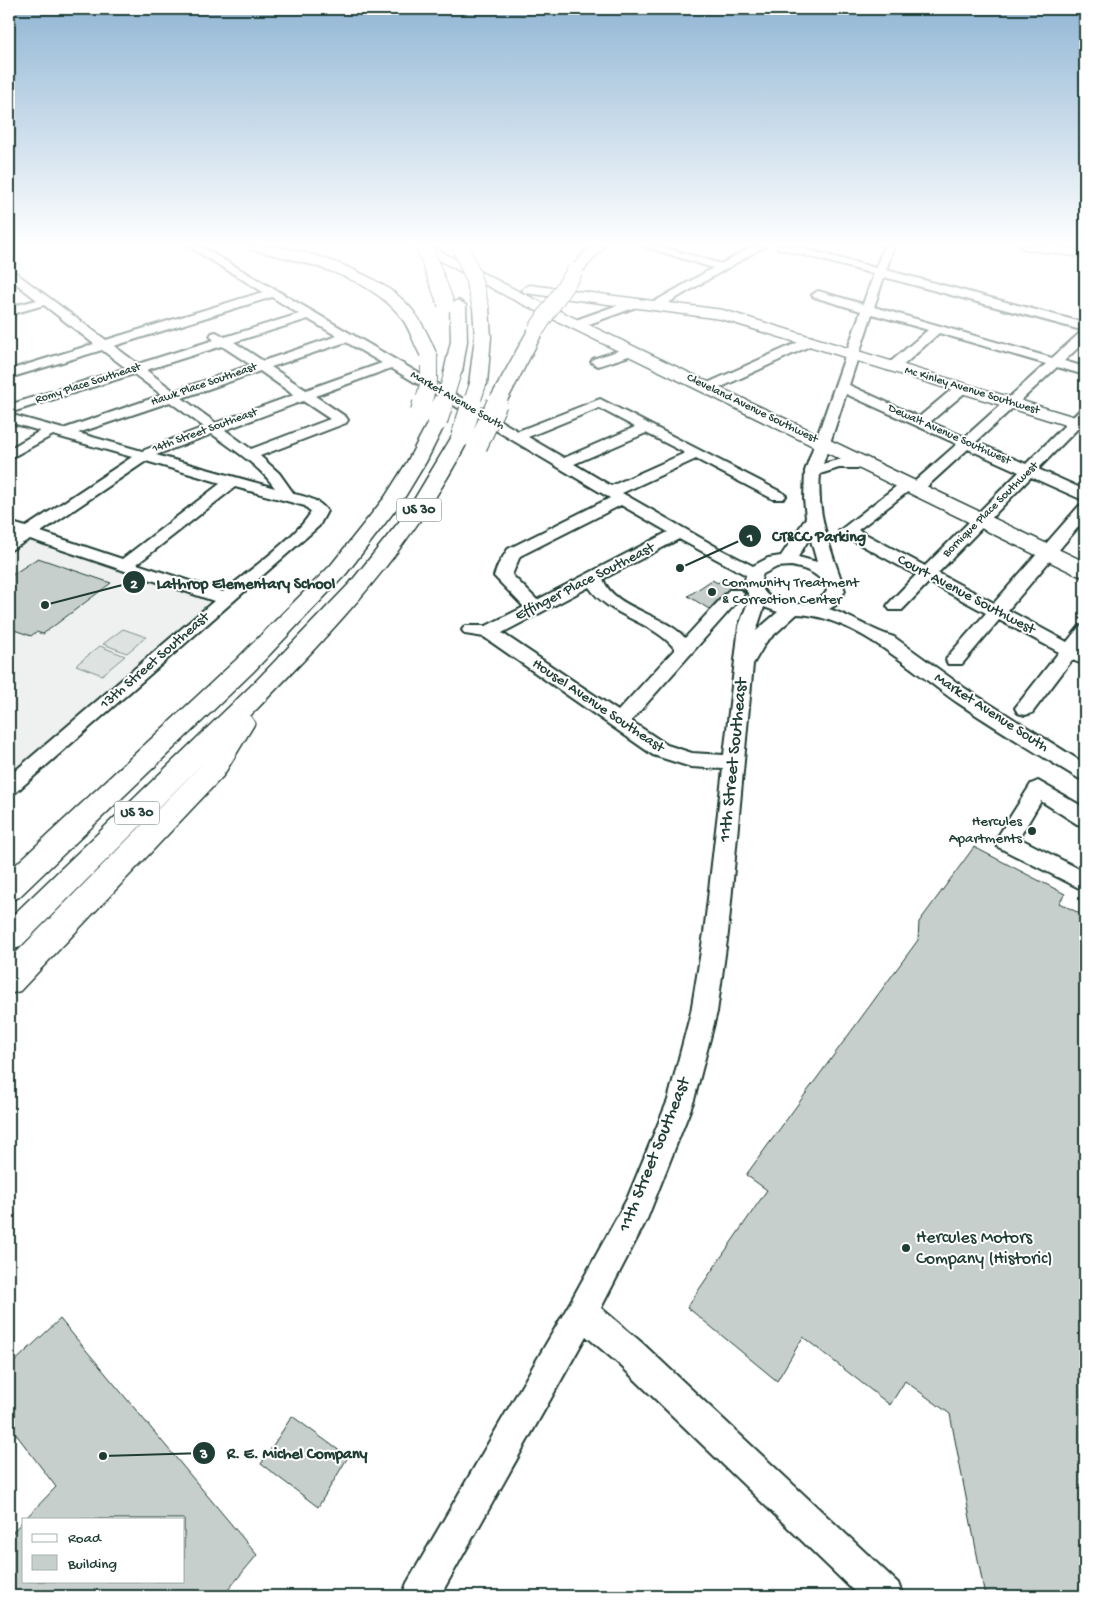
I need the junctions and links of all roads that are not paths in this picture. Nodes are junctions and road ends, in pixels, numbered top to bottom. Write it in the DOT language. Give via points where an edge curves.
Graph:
graph roads {
  1 [pos="72,321"];
  2 [pos="184,321"];
  3 [pos="193,321"];
  4 [pos="288,321"];
  5 [pos="321,321"];
  6 [pos="412,321"];
  7 [pos="455,321"];
  8 [pos="481,321"];
  9 [pos="542,321"];
  10 [pos="571,321"];
  11 [pos="585,321"];
  12 [pos="743,321"];
  13 [pos="864,321"];
  14 [pos="909,321"];
  15 [pos="1062,321"];
  16 [pos="577,324"];
  17 [pos="1085,327"];
  18 [pos="937,329"];
  19 [pos="1085,335"];
  20 [pos="348,337"];
  21 [pos="224,341"];
  22 [pos="810,341"];
  23 [pos="104,345"];
  24 [pos="630,351"];
  25 [pos="851,354"];
  26 [pos="598,362"];
  27 [pos="392,363"];
  28 [pos="1055,363"];
  29 [pos="260,366"];
  30 [pos="893,367"];
  31 [pos="136,369"];
  32 [pos="11,371"];
  33 [pos="1085,371"];
  34 [pos="841,387"];
  35 [pos="708,388"];
  36 [pos="962,388"];
  37 [pos="304,395"];
  38 [pos="171,396"];
  39 [pos="1012,404"];
  40 [pos="9,409"];
  41 [pos="429,417"];
  42 [pos="9,418"];
  43 [pos="1082,421"];
  44 [pos="921,422"];
  45 [pos="647,427"];
  46 [pos="213,428"];
  47 [pos="55,432"];
  48 [pos="517,437"];
  49 [pos="469,441"];
  50 [pos="822,443"];
  51 [pos="967,443"];
  52 [pos="697,453"];
  53 [pos="9,455"];
  54 [pos="250,455"];
  55 [pos="141,457"];
  56 [pos="563,464"];
  57 [pos="865,464"];
  58 [pos="813,471"];
  59 [pos="1029,471"];
  60 [pos="232,482"];
  61 [pos="913,486"];
  62 [pos="616,495"];
  63 [pos="778,496"];
  64 [pos="1085,496"];
  65 [pos="288,497"];
  66 [pos="1085,509"];
  67 [pos="812,520"];
  68 [pos="981,520"];
  69 [pos="9,527"];
  70 [pos="681,532"];
  71 [pos="27,533"];
  72 [pos="697,541"];
  73 [pos="9,546"];
  74 [pos="1049,552"];
  75 [pos="779,562"];
  76 [pos="125,565"];
  77 [pos="1085,570"];
  78 [pos="754,574"];
  79 [pos="926,575"];
  80 [pos="830,576"];
  81 [pos="594,578"];
  82 [pos="735,594"];
  83 [pos="759,597"];
  84 [pos="834,597"];
  85 [pos="226,599"];
  86 [pos="896,606"];
  87 [pos="535,608"];
  88 [pos="791,610"];
  89 [pos="812,610"];
  90 [pos="997,612"];
  91 [pos="480,631"];
  92 [pos="1085,631"];
  93 [pos="685,650"];
  94 [pos="899,650"];
  95 [pos="1077,655"];
  96 [pos="955,660"];
  97 [pos="744,665"];
  98 [pos="264,688"];
  99 [pos="1025,708"];
  100 [pos="618,723"];
  101 [pos="734,763"];
  102 [pos="1085,773"];
  103 [pos="9,787"];
  104 [pos="1085,818"];
  105 [pos="1085,882"];
  106 [pos="9,889"];
  107 [pos="9,938"];
  108 [pos="9,981"];
  109 [pos="582,1312"];
  110 [pos="420,1596"];
  111 [pos="885,1596"];
  1 -- 23 [label="street"];
  2 -- 23 [label="street"];
  3 -- 21 [label="street"];
  4 -- 21 [label="street, Romy Place Southeast"];
  5 -- 20 [label="street, Market Avenue South"];
  6 -- 41 [label="main road, bridge" via="422,335 429,356"];
  7 -- 41 [label="main road, US 30, bridge" via="459,341 454,365"];
  8 -- 49 [label="main road, bridge" via="482,354"];
  9 -- 49 [label="main road, bridge" via="500,398"];
  10 -- 16 [label="main road, Cleveland Avenue Southwest"];
  11 -- 16 [label="street"];
  12 -- 22 [label="main road, Mc Kinley Avenue Southwest"];
  13 -- 25 [label="street"];
  14 -- 18 [label="street"];
  15 -- 17 [label="street"];
  16 -- 24 [label="main road, Cleveland Avenue Southwest"];
  18 -- 28 [label="street"];
  18 -- 30 [label="street"];
  19 -- 28 [label="street"];
  20 -- 27 [label="street, Market Avenue South"];
  20 -- 29 [label="street, Hawk Place Southeast"];
  21 -- 29 [label="street"];
  21 -- 31 [label="street, Romy Place Southeast"];
  22 -- 25 [label="main road, Mc Kinley Avenue Southwest"];
  22 -- 35 [label="street"];
  23 -- 31 [label="street"];
  23 -- 32 [label="street"];
  24 -- 26 [label="street"];
  24 -- 35 [label="main road, Cleveland Avenue Southwest"];
  25 -- 30 [label="main road, Mc Kinley Avenue Southwest"];
  25 -- 34 [label="street"];
  27 -- 37 [label="street, 14th Street Southeast"];
  27 -- 48 [label="street, Market Avenue South"];
  28 -- 33 [label="street"];
  28 -- 39 [label="street"];
  29 -- 37 [label="street"];
  29 -- 38 [label="street, Hawk Place Southeast"];
  30 -- 36 [label="main road, Mc Kinley Avenue Southwest"];
  31 -- 38 [label="street"];
  31 -- 40 [label="street, Romy Place Southeast"];
  34 -- 44 [label="street, Dewalt Avenue Southwest"];
  34 -- 50 [label="street"];
  35 -- 50 [label="main road, Cleveland Avenue Southwest"];
  36 -- 39 [label="main road, Mc Kinley Avenue Southwest"];
  36 -- 44 [label="street"];
  37 -- 46 [label="street, 14th Street Southeast"];
  37 -- 54 [label="street" via="340,420"];
  38 -- 46 [label="street"];
  38 -- 47 [label="street, Hawk Place Southeast"];
  39 -- 43 [label="main road, Mc Kinley Avenue Southwest"];
  39 -- 51 [label="street"];
  41 -- 106 [label="main road, US 30" via="414,469 366,537 319,590 232,678"];
  42 -- 47 [label="street"];
  43 -- 59 [label="street, Bornique Place Southwest"];
  44 -- 51 [label="street, Dewalt Avenue Southwest"];
  45 -- 48 [label="street" via="600,403"];
  45 -- 52 [label="street"];
  45 -- 56 [label="street"];
  46 -- 54 [label="street"];
  46 -- 55 [label="street, 14th Street Southeast"];
  47 -- 53 [label="street, Hawk Place Southeast"];
  47 -- 55 [label="street"];
  48 -- 56 [label="street, Market Avenue South"];
  49 -- 98 [label="main road, US 30" via="449,495 422,535 368,577"];
  50 -- 57 [label="main road, Cleveland Avenue Southwest"];
  50 -- 58 [label="street"];
  51 -- 59 [label="street, Dewalt Avenue Southwest"];
  51 -- 61 [label="street"];
  52 -- 62 [label="street"];
  52 -- 63 [label="street"];
  54 -- 65 [label="street" via="272,474"];
  55 -- 60 [label="street"];
  55 -- 71 [label="street, 14th Street Southeast"];
  56 -- 62 [label="street, Market Avenue South"];
  57 -- 58 [label="street" via="838,464"];
  57 -- 61 [label="main road, Cleveland Avenue Southwest"];
  58 -- 67 [label="street" via="810,493"];
  59 -- 64 [label="street, Dewalt Avenue Southwest"];
  59 -- 68 [label="street, Bornique Place Southwest"];
  60 -- 65 [label="street"];
  60 -- 76 [label="street"];
  61 -- 68 [label="main road, Cleveland Avenue Southwest"];
  61 -- 79 [label="street, Court Avenue Southwest" via="846,530"];
  62 -- 70 [label="street, Market Avenue South"];
  62 -- 87 [label="street" via="514,553 506,564 503,576"];
  65 -- 85 [label="street, 13th Street Southeast" via="311,503 319,512 307,529"];
  66 -- 74 [label="street"];
  67 -- 75 [label="street"];
  67 -- 80 [label="street"];
  68 -- 74 [label="main road, Cleveland Avenue Southwest"];
  68 -- 79 [label="street, Bornique Place Southwest"];
  69 -- 71 [label="street"];
  70 -- 72 [label="street, Market Avenue South"];
  70 -- 81 [label="street, Effinger Place Southeast"];
  71 -- 73 [label="street, 14th Street Southeast"];
  71 -- 76 [label="street"];
  72 -- 75 [label="street, Market Avenue South"];
  72 -- 78 [label="street, Market Avenue South"];
  74 -- 77 [label="main road, Cleveland Avenue Southwest"];
  74 -- 90 [label="street"];
  75 -- 78 [label="street"];
  75 -- 80 [label="street" via="810,564"];
  76 -- 85 [label="street"];
  78 -- 83 [label="street" via="753,589"];
  79 -- 86 [label="street, Bornique Place Southwest"];
  79 -- 90 [label="street, Court Avenue Southwest"];
  80 -- 84 [label="street" via="836,584"];
  81 -- 87 [label="street, Effinger Place Southeast"];
  81 -- 93 [label="street" via="596,587 605,595 664,629"];
  82 -- 93 [label="street"];
  83 -- 88 [label="street"];
  83 -- 97 [label="street, 11th Street Southeast" via="748,626"];
  84 -- 89 [label="street" via="824,606"];
  84 -- 94 [label="street, Market Avenue South"];
  85 -- 103 [label="street, 13th Street Southeast"];
  87 -- 91 [label="street, Effinger Place Southeast"];
  88 -- 89 [label="street"];
  88 -- 97 [label="street, 11th Street Southeast" via="759,639"];
  89 -- 94 [label="street, Market Avenue South" via="841,620"];
  90 -- 95 [label="street, Court Avenue Southwest"];
  90 -- 96 [label="street"];
  91 -- 100 [label="street, Housel Avenue Southeast"];
  92 -- 95 [label="street"];
  93 -- 100 [label="street"];
  94 -- 102 [label="street, Market Avenue South" via="1010,728"];
  95 -- 99 [label="street"];
  97 -- 101 [label="street, 11th Street Southeast"];
  98 -- 107 [label="main road, US 30"];
  98 -- 108 [label="main road" via="214,769"];
  100 -- 101 [label="street, Housel Avenue Southeast" via="673,755"];
  101 -- 109 [label="street, 11th Street Southeast" via="716,934 704,1012 681,1100 636,1209"];
  104 -- 105 [label="street" via="1038,789 1006,841"];
  109 -- 110 [label="street, 11th Street Southeast"];
  109 -- 111 [label="street" via="630,1353"];
}
